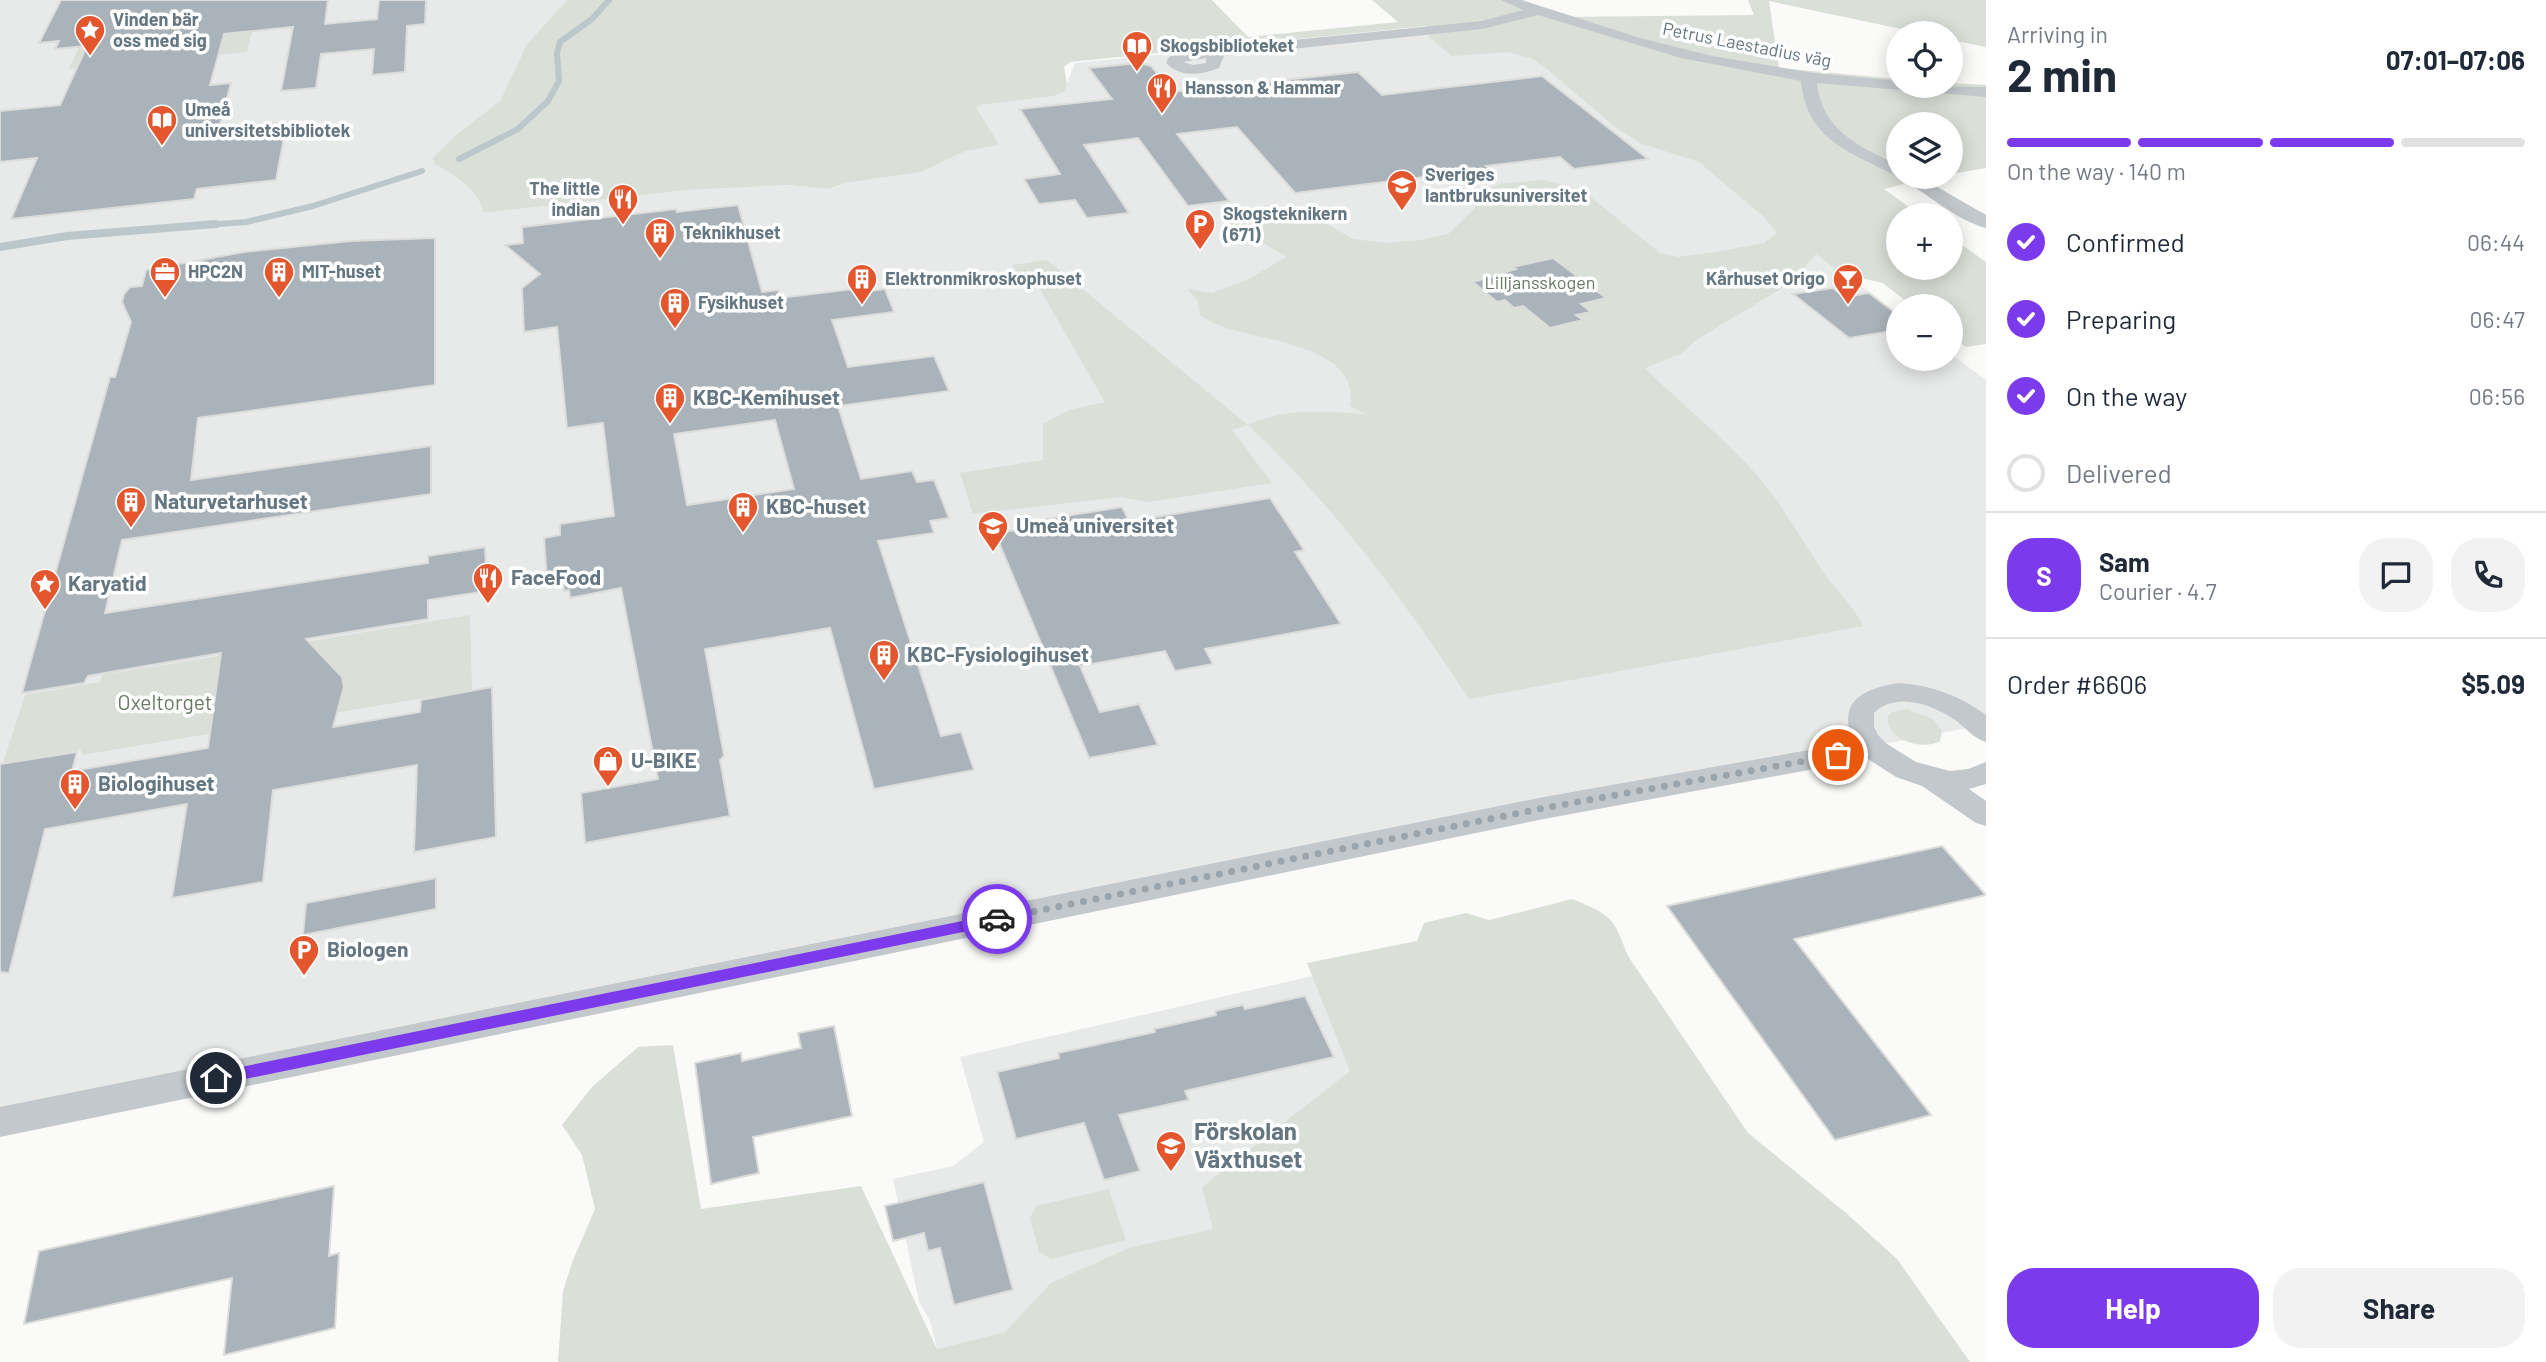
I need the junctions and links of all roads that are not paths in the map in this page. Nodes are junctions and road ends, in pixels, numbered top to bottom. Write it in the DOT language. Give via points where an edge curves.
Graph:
graph roads {
  1 [pos="1508,0"];
  2 [pos="1539,10"];
  3 [pos="1219,53"];
  4 [pos="1810,78"];
  5 [pos="1986,92"];
  6 [pos="1886,166"];
  7 [pos="1928,189"];
  8 [pos="1986,223"];
  9 [pos="1985,729"];
  10 [pos="1873,748"];
  11 [pos="1986,772"];
  12 [pos="1930,778"];
  13 [pos="1986,815"];
  14 [pos="0,1122"];
  1 -- 2 [label="street, Petrus Laestadius väg"];
  2 -- 3 [label="street" via="1482,25"];
  2 -- 4 [label="street, Petrus Laestadius väg" via="1677,53"];
  4 -- 5 [label="street, Petrus Laestadius väg"];
  4 -- 6 [label="street" via="1811,100 1831,130"];
  7 -- 8 [label="street"];
  9 -- 10 [label="street" via="1951,705 1925,695 1896,692 1878,696 1860,715"];
  10 -- 12 [label="street" via="1900,767"];
  10 -- 14 [label="street" via="1544,808"];
  11 -- 12 [label="street" via="1951,781"];
  12 -- 13 [label="street"];
}
